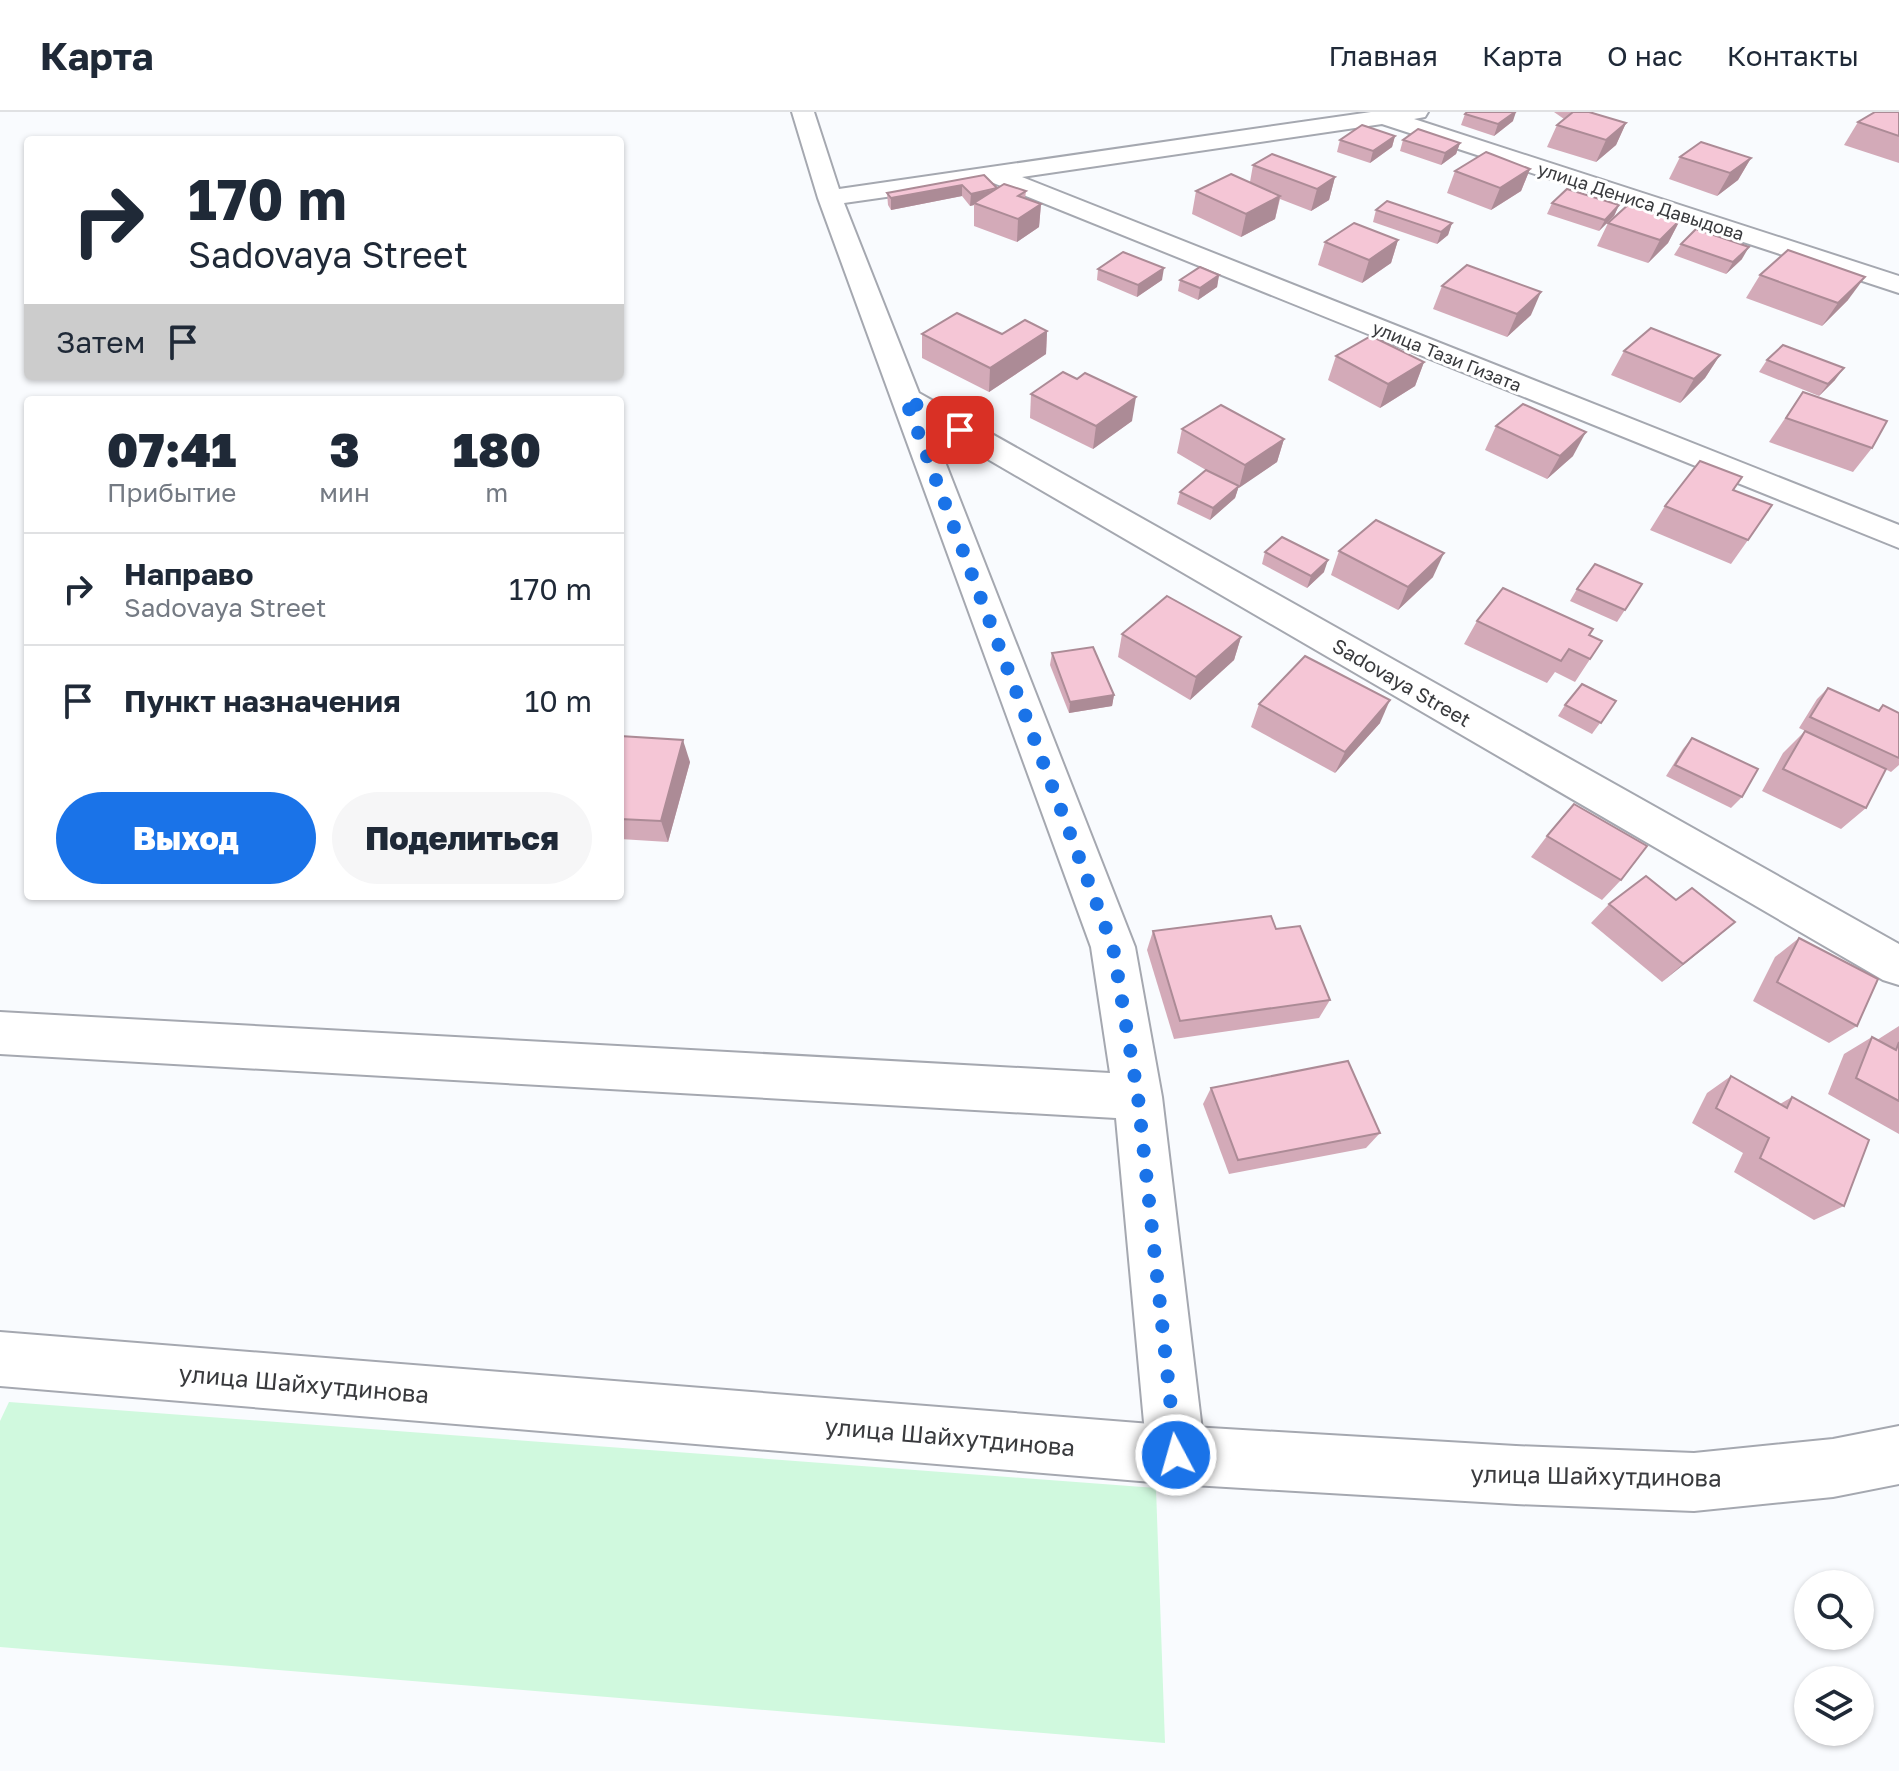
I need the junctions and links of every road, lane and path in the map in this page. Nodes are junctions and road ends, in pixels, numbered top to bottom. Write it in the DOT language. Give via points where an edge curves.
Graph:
graph roads {
  1 [pos="803,112"];
  2 [pos="1417,112"];
  3 [pos="1384,117"];
  4 [pos="996,175"];
  5 [pos="830,198"];
  6 [pos="1899,285"];
  7 [pos="905,398"];
  8 [pos="1899,537"];
  9 [pos="1899,966"];
  10 [pos="0,1033"];
  11 [pos="1138,1097"];
  12 [pos="0,1359"];
  13 [pos="1176,1455"];
  14 [pos="1899,1455"];
  1 -- 5 [label="street"];
  2 -- 3 [label="street"];
  3 -- 4 [label="street"];
  3 -- 6 [label="street, улица Дениса Давыдова"];
  4 -- 5 [label="street"];
  4 -- 8 [label="street, улица Тази Гизата"];
  5 -- 7 [label="street"];
  7 -- 9 [label="street, Sadovaya Street"];
  7 -- 11 [label="street" via="1104,918"];
  10 -- 11 [label="street"];
  11 -- 13 [label="street"];
  12 -- 13 [label="street, улица Шайхутдинова"];
  13 -- 14 [label="street, улица Шайхутдинова" via="1694,1482 1833,1468"];
}
